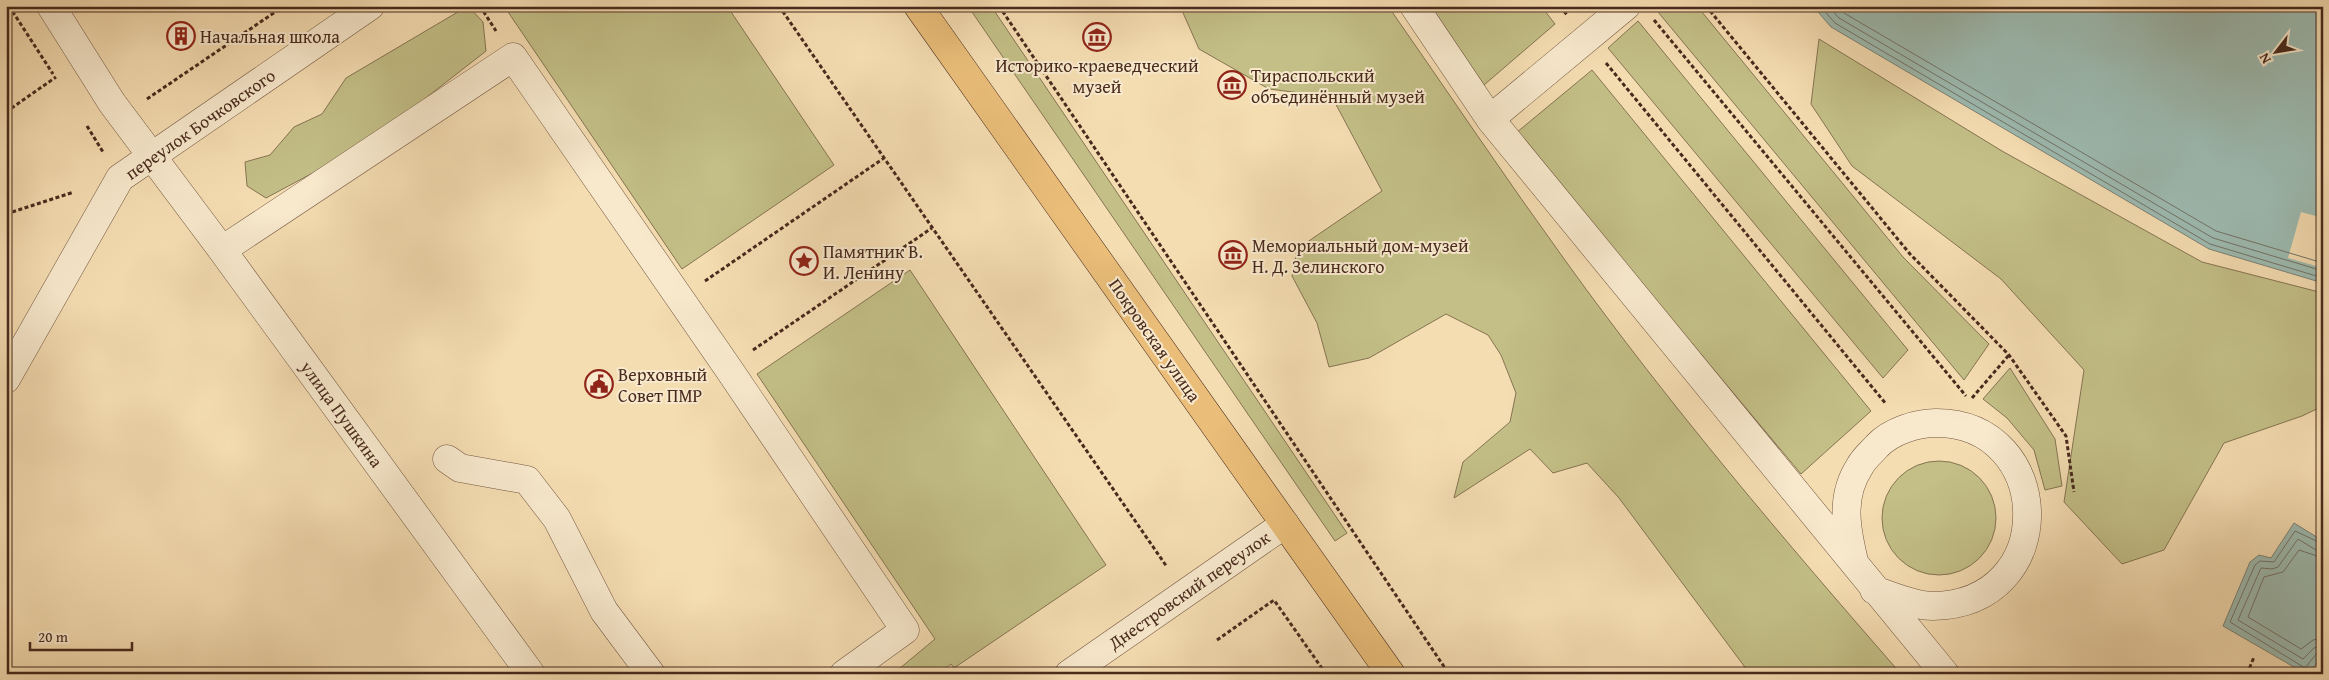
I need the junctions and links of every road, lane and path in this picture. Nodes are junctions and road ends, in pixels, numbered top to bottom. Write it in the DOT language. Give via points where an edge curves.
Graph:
graph roads {
  1 [pos="52,6"];
  2 [pos="284,6"];
  3 [pos="370,6"];
  4 [pos="779,6"];
  5 [pos="918,6"];
  6 [pos="999,6"];
  7 [pos="1414,6"];
  8 [pos="1560,6"];
  9 [pos="1706,6"];
  10 [pos="1637,10"];
  11 [pos="1587,40"];
  12 [pos="56,77"];
  13 [pos="6,112"];
  14 [pos="122,116"];
  15 [pos="1490,119"];
  16 [pos="151,156"];
  17 [pos="884,158"];
  18 [pos="120,178"];
  19 [pos="6,214"];
  20 [pos="932,228"];
  21 [pos="222,250"];
  22 [pos="680,298"];
  23 [pos="2009,355"];
  24 [pos="728,368"];
  25 [pos="6,379"];
  26 [pos="1906,428"];
  27 [pos="447,459"];
  28 [pos="2074,492"];
  29 [pos="1285,524"];
  30 [pos="1167,566"];
  31 [pos="1856,567"];
  32 [pos="1874,590"];
  33 [pos="1216,640"];
  34 [pos="2254,657"];
  35 [pos="531,674"];
  36 [pos="651,674"];
  37 [pos="844,674"];
  38 [pos="1069,674"];
  39 [pos="1326,674"];
  40 [pos="1391,674"];
  41 [pos="1449,674"];
  42 [pos="1945,674"];
  43 [pos="2247,674"];
  1 -- 14 [label="street, улица Пушкина"];
  2 -- 14 [label="path"];
  3 -- 16 [label="street, переулок Бочковского"];
  4 -- 17 [label="path"];
  5 -- 29 [label="main road, Покровская улица"];
  6 -- 41 [label="path"];
  7 -- 15 [label="street"];
  8 -- 11 [label="path"];
  9 -- 23 [label="path" via="1910,254"];
  10 -- 11 [label="street"];
  10 -- 23 [label="path" via="1970,400"];
  11 -- 15 [label="street"];
  11 -- 26 [label="path"];
  12 -- 13 [label="path"];
  14 -- 16 [label="street, улица Пушкина"];
  15 -- 31 [label="street"];
  16 -- 18 [label="street, переулок Бочковского"];
  16 -- 21 [label="street, улица Пушкина"];
  17 -- 20 [label="path"];
  17 -- 22 [label="path"];
  18 -- 19 [label="path"];
  18 -- 25 [label="street, переулок Бочковского"];
  20 -- 24 [label="path"];
  20 -- 30 [label="path"];
  21 -- 22 [label="street" via="513,57"];
  21 -- 35 [label="street, улица Пушкина"];
  22 -- 24 [label="street"];
  23 -- 28 [label="path" via="2066,436"];
  24 -- 37 [label="street" via="905,630"];
  26 -- 31 [label="street" via="1881,442 1860,466 1847,495 1846,528"];
  26 -- 32 [label="street" via="1942,423 1972,430 2004,452 2019,474 2027,498 2028,528 2021,552 2008,572 1988,591 1961,603 1931,606"];
  27 -- 36 [label="street" via="460,468 527,480 558,519 604,611"];
  29 -- 38 [label="street, Днестровский переулок"];
  29 -- 40 [label="main road, Покровская улица"];
  31 -- 32 [label="street"];
  32 -- 42 [label="street"];
  33 -- 39 [label="path" via="1274,600"];
  34 -- 43 [label="path"];
}
